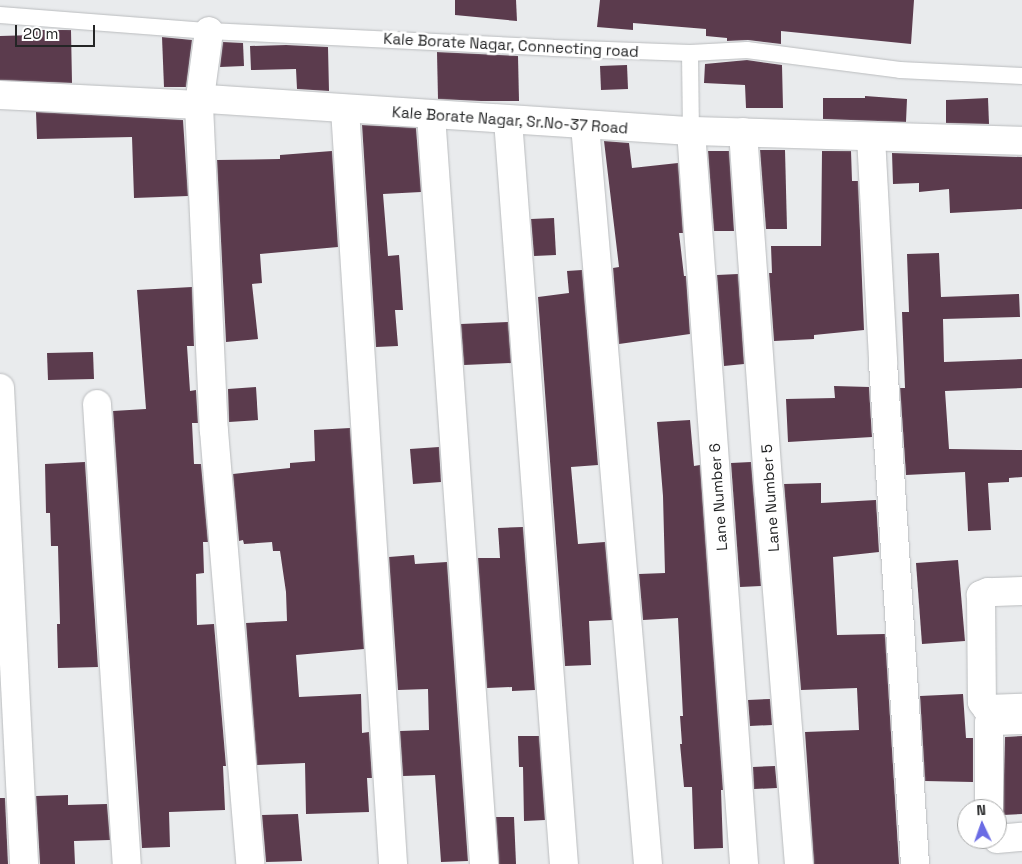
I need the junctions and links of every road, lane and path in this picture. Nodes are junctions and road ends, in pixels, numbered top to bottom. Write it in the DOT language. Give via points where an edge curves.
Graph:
graph roads {
  1 [pos="0,15"];
  2 [pos="209,31"];
  3 [pos="690,54"];
  4 [pos="1022,76"];
  5 [pos="0,95"];
  6 [pos="199,105"];
  7 [pos="345,109"];
  8 [pos="431,114"];
  9 [pos="508,120"];
  10 [pos="584,125"];
  11 [pos="691,131"];
  12 [pos="743,132"];
  13 [pos="871,137"];
  14 [pos="1022,141"];
  15 [pos="0,388"];
  16 [pos="97,404"];
  17 [pos="1022,591"];
  18 [pos="1022,708"];
  19 [pos="1022,720"];
  20 [pos="989,799"];
  21 [pos="1022,837"];
  22 [pos="1007,838"];
  23 [pos="24,864"];
  24 [pos="127,864"];
  25 [pos="250,864"];
  26 [pos="393,864"];
  27 [pos="484,864"];
  28 [pos="564,864"];
  29 [pos="648,864"];
  30 [pos="744,864"];
  31 [pos="799,864"];
  32 [pos="915,864"];
  1 -- 2 [label="lane, Kale Borate Nagar, Connecting road"];
  2 -- 3 [label="lane, Kale Borate Nagar, Connecting road"];
  2 -- 6 [label="street"];
  3 -- 4 [label="lane, Kale Borate Nagar, Connecting road" via="747,50 900,70"];
  3 -- 11 [label="lane"];
  5 -- 6 [label="street, Kale Borate Nagar, Sr.No-37 Road"];
  6 -- 7 [label="street, Kale Borate Nagar, Sr.No-37 Road" via="207,99"];
  6 -- 25 [label="street" via="214,431"];
  7 -- 8 [label="street, Kale Borate Nagar, Sr.No-37 Road"];
  7 -- 26 [label="street"];
  8 -- 9 [label="street, Kale Borate Nagar, Sr.No-37 Road"];
  8 -- 27 [label="street"];
  9 -- 10 [label="street, Kale Borate Nagar, Sr.No-37 Road"];
  9 -- 28 [label="street"];
  10 -- 11 [label="street, Kale Borate Nagar, Sr.No-37 Road"];
  10 -- 29 [label="street"];
  11 -- 12 [label="street, Kale Borate Nagar, Sr.No-37 Road"];
  11 -- 30 [label="street, Lane Number 6"];
  12 -- 13 [label="street, Kale Borate Nagar, Sr.No-37 Road"];
  12 -- 31 [label="street, Lane Number 5"];
  13 -- 14 [label="street, Kale Borate Nagar, Sr.No-37 Road"];
  13 -- 32 [label="street"];
  15 -- 23 [label="street"];
  16 -- 24 [label="street"];
  17 -- 18 [label="street" via="981,594 982,702 987,709"];
  19 -- 20 [label="street" via="988,723"];
  21 -- 22 [label="street"];
}
